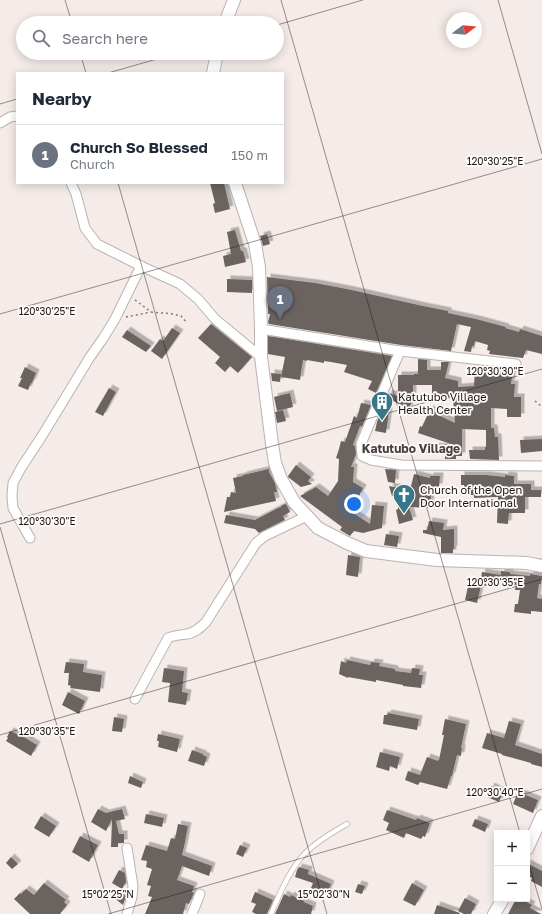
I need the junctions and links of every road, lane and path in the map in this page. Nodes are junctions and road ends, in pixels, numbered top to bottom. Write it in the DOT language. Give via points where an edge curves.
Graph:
graph roads {
  1 [pos="234,0"];
  2 [pos="228,16"];
  3 [pos="216,60"];
  4 [pos="213,72"];
  5 [pos="16,116"];
  6 [pos="0,123"];
  7 [pos="71,184"];
  8 [pos="236,184"];
  9 [pos="141,266"];
  10 [pos="127,295"];
  11 [pos="152,312"];
  12 [pos="114,319"];
  13 [pos="187,323"];
  14 [pos="261,329"];
  15 [pos="400,351"];
  16 [pos="261,357"];
  17 [pos="516,364"];
  18 [pos="535,401"];
  19 [pos="542,407"];
  20 [pos="542,466"];
  21 [pos="307,516"];
  22 [pos="30,538"];
  23 [pos="542,566"];
  24 [pos="135,699"];
  25 [pos="542,816"];
  26 [pos="346,824"];
  27 [pos="530,842"];
  28 [pos="127,848"];
  29 [pos="200,894"];
  30 [pos="501,902"];
  31 [pos="127,914"];
  32 [pos="192,914"];
  33 [pos="271,914"];
  34 [pos="494,914"];
  1 -- 2 [label="street"];
  3 -- 4 [label="street"];
  5 -- 6 [label="street" via="10,116"];
  7 -- 9 [label="street" via="85,228 97,244"];
  8 -- 14 [label="street" via="255,244 259,268"];
  9 -- 10 [label="street"];
  9 -- 16 [label="street" via="180,284 198,299 215,319"];
  10 -- 11 [label="path"];
  10 -- 12 [label="street"];
  11 -- 12 [label="path"];
  11 -- 13 [label="path" via="181,316"];
  12 -- 22 [label="street" via="13,483 13,508"];
  14 -- 15 [label="street"];
  14 -- 16 [label="street"];
  15 -- 17 [label="street"];
  15 -- 20 [label="street" via="361,444 362,456 401,465"];
  16 -- 21 [label="street" via="275,463 294,502"];
  18 -- 19 [label="path"];
  21 -- 23 [label="street" via="318,528 366,552 437,560 527,563"];
  21 -- 24 [label="street" via="256,543 206,622 189,634 168,638"];
  25 -- 27 [label="street"];
  26 -- 33 [label="lane" via="322,839 300,858 288,876"];
  28 -- 31 [label="street" via="133,886"];
  29 -- 32 [label="street"];
  30 -- 34 [label="street"];
}
